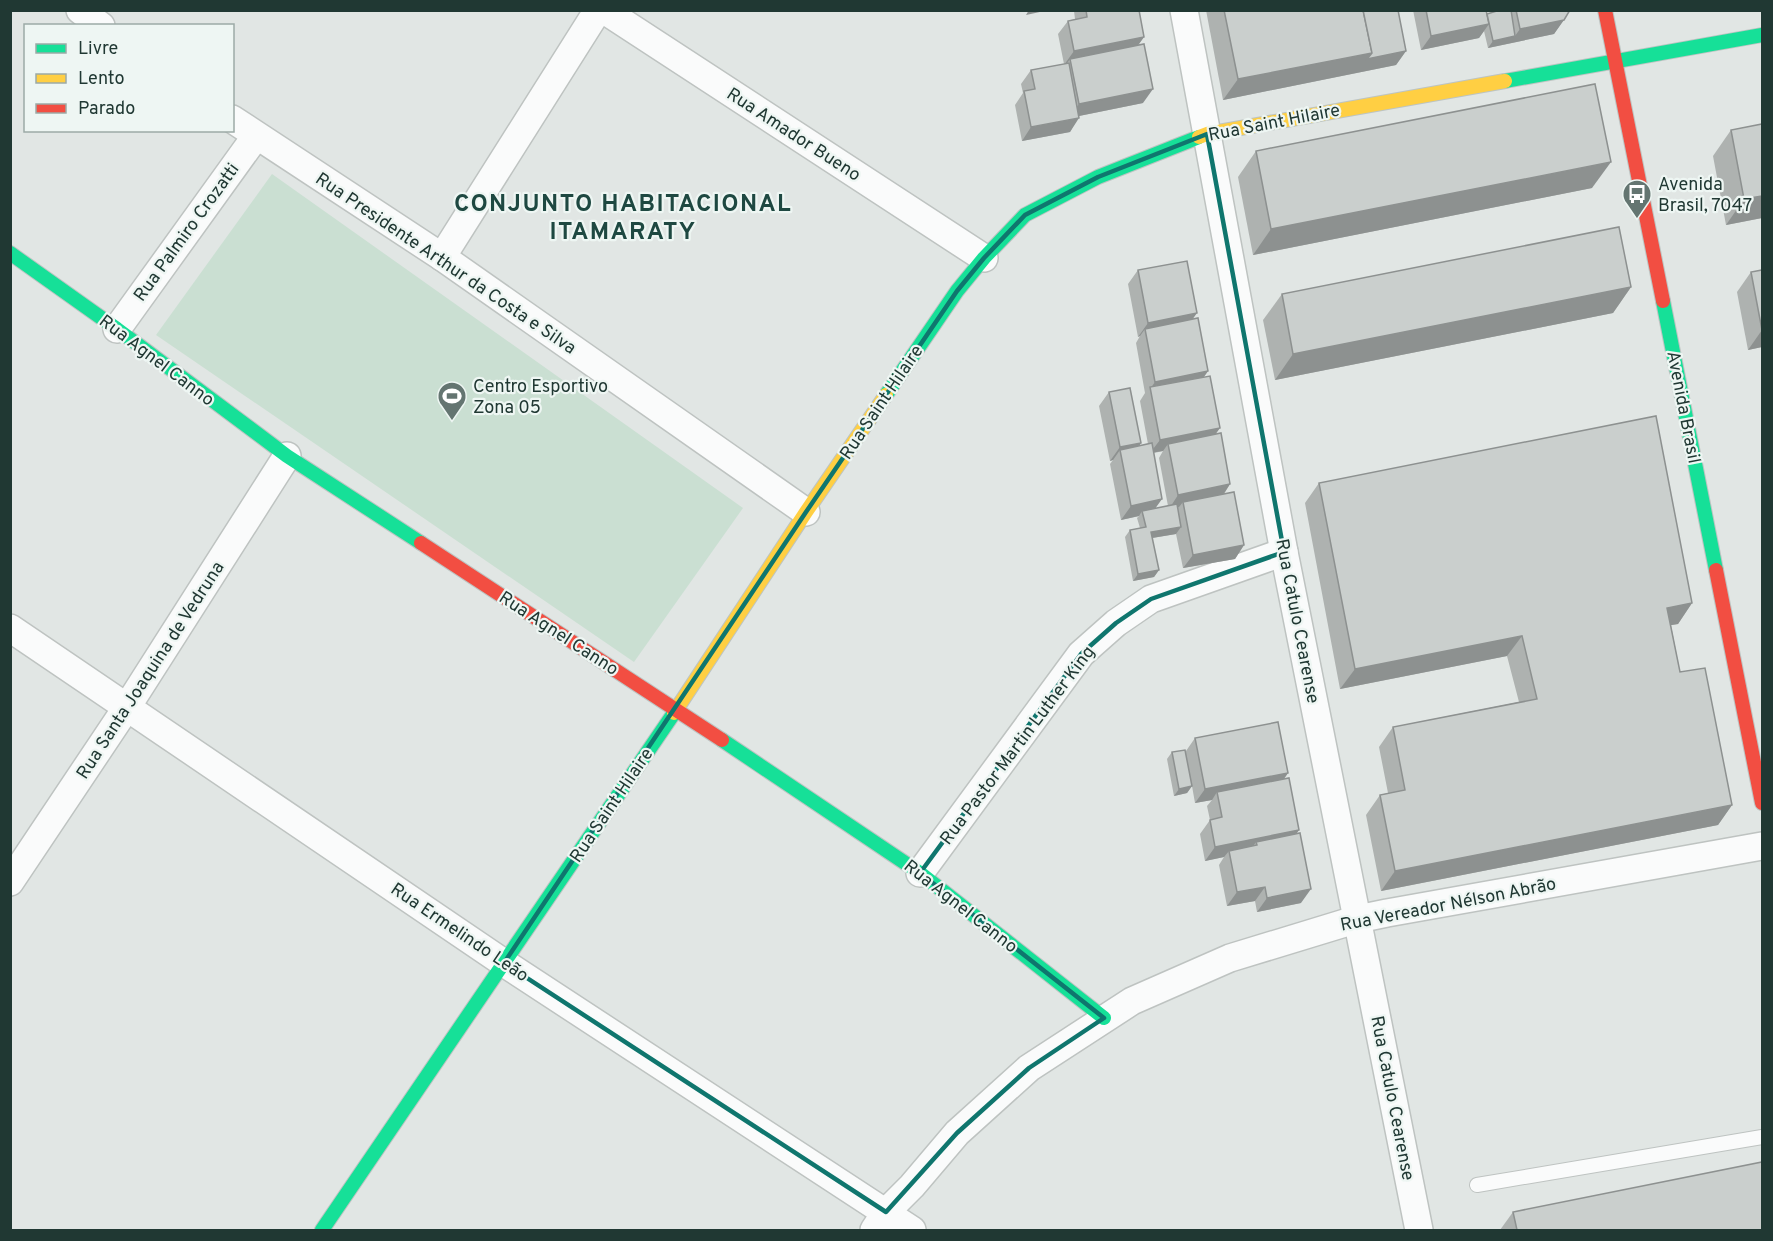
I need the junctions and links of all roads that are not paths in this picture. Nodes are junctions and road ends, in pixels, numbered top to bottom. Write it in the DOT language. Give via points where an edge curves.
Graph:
graph roads {
  1 [pos="80,10"];
  2 [pos="598,10"];
  3 [pos="604,10"];
  4 [pos="1184,10"];
  5 [pos="1605,10"];
  6 [pos="98,24"];
  7 [pos="1762,35"];
  8 [pos="1616,62"];
  9 [pos="234,120"];
  10 [pos="1207,134"];
  11 [pos="256,136"];
  12 [pos="10,253"];
  13 [pos="442,257"];
  14 [pos="984,258"];
  15 [pos="117,329"];
  16 [pos="287,456"];
  17 [pos="806,512"];
  18 [pos="1284,552"];
  19 [pos="10,628"];
  20 [pos="126,707"];
  21 [pos="676,709"];
  22 [pos="1762,803"];
  23 [pos="1762,846"];
  24 [pos="920,873"];
  25 [pos="10,882"];
  26 [pos="1358,920"];
  27 [pos="504,963"];
  28 [pos="1104,1018"];
  29 [pos="1762,1137"];
  30 [pos="1477,1185"];
  31 [pos="880,1221"];
  32 [pos="322,1230"];
  33 [pos="912,1230"];
  34 [pos="1419,1230"];
  1 -- 6 [label="street"];
  2 -- 13 [label="street"];
  3 -- 14 [label="street, Rua Amador Bueno"];
  4 -- 10 [label="street, Rua Catulo Cearense"];
  5 -- 8 [label="street, Avenida Brasil"];
  7 -- 8 [label="street, Rua Saint Hilaire"];
  8 -- 10 [label="street, Rua Saint Hilaire"];
  8 -- 22 [label="street, Avenida Brasil"];
  9 -- 11 [label="street, Rua Presidente Arthur da Costa e Silva"];
  10 -- 14 [label="street, Rua Saint Hilaire" via="1098,177 1025,215"];
  10 -- 18 [label="street, Rua Catulo Cearense"];
  11 -- 13 [label="street, Rua Presidente Arthur da Costa e Silva"];
  11 -- 15 [label="street, Rua Palmiro Crozatti"];
  12 -- 15 [label="street, Rua Agnel Canno"];
  13 -- 17 [label="street, Rua Presidente Arthur da Costa e Silva"];
  14 -- 17 [label="street, Rua Saint Hilaire" via="957,291"];
  15 -- 16 [label="street, Rua Agnel Canno"];
  16 -- 20 [label="street, Rua Santa Joaquina de Vedruna"];
  16 -- 21 [label="street, Rua Agnel Canno"];
  17 -- 21 [label="street, Rua Saint Hilaire"];
  18 -- 24 [label="street, Rua Pastor Martin Luther King" via="1151,599 1116,623 1081,654"];
  18 -- 26 [label="street, Rua Catulo Cearense"];
  19 -- 20 [label="street, Rua Ermelindo Leão"];
  20 -- 25 [label="street, Rua Santa Joaquina de Vedruna"];
  20 -- 27 [label="street, Rua Ermelindo Leão"];
  21 -- 24 [label="street, Rua Agnel Canno"];
  21 -- 27 [label="street, Rua Saint Hilaire"];
  23 -- 26 [label="street, Rua Vereador Nélson Abrão"];
  24 -- 28 [label="street, Rua Agnel Canno"];
  26 -- 28 [label="street, Rua Vereador Nélson Abrão" via="1230,958 1132,1001"];
  26 -- 34 [label="street, Rua Catulo Cearense"];
  27 -- 31 [label="street, Rua Ermelindo Leão"];
  27 -- 32 [label="street, Rua Saint Hilaire"];
  28 -- 31 [label="street, Rua Vereador Nélson Abrão" via="1029,1068 957,1133"];
  29 -- 30 [label="lane"];
  31 -- 33 [label="street, Rua Ermelindo Leão"];
}
